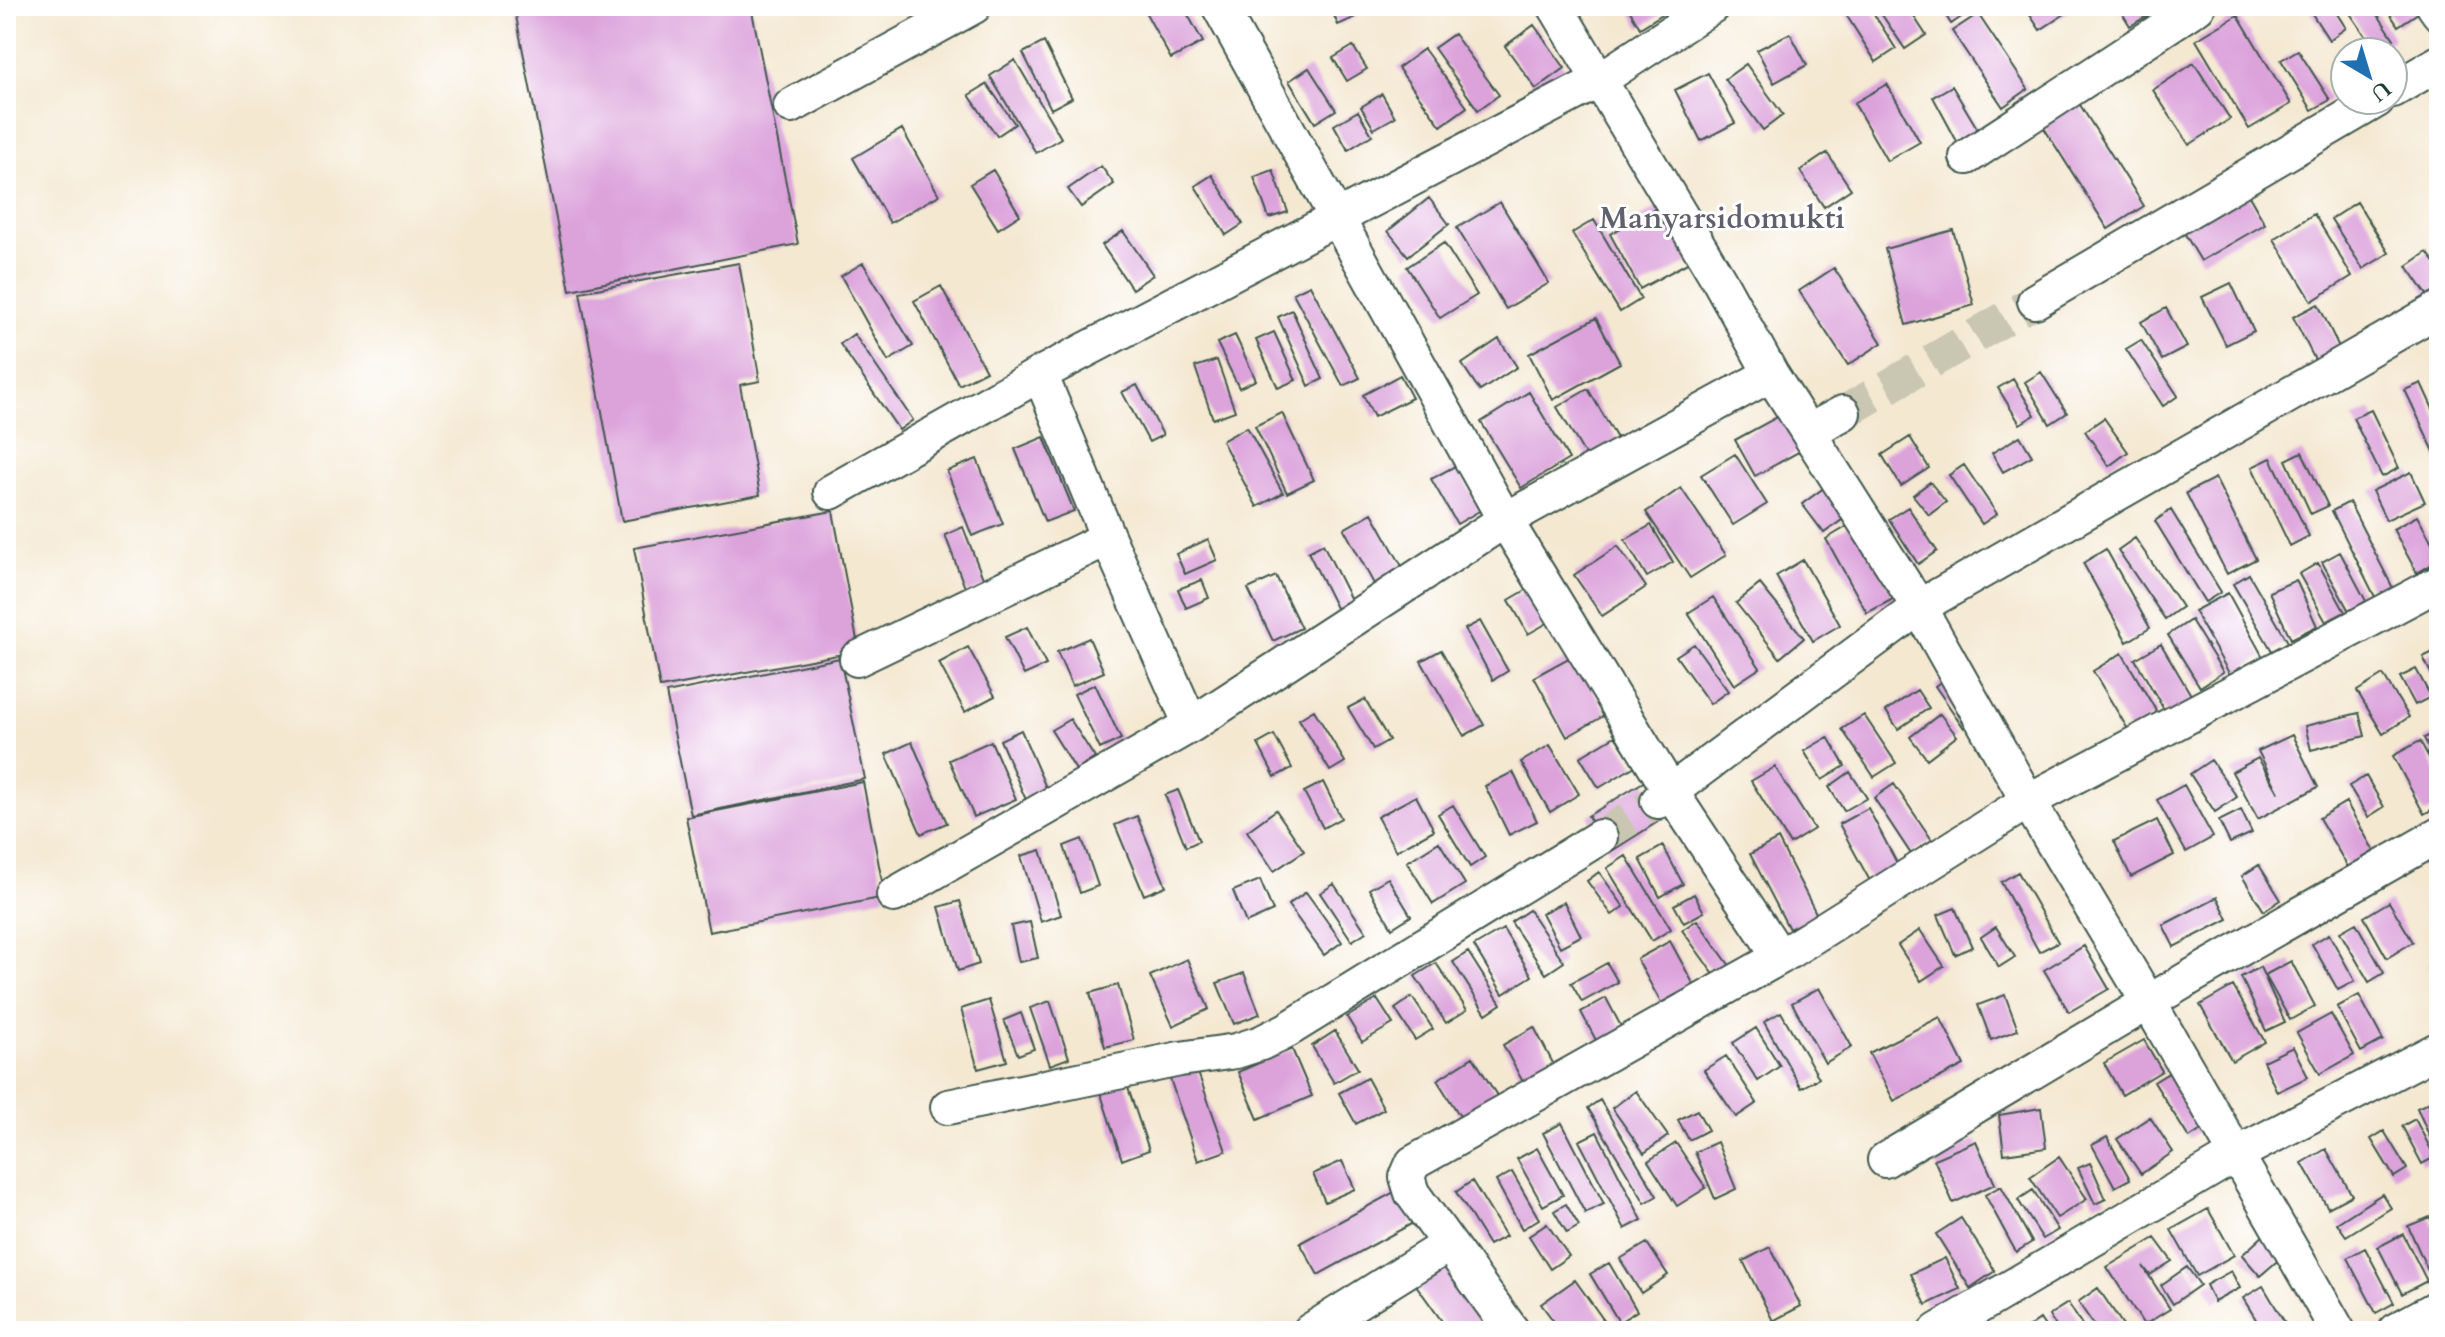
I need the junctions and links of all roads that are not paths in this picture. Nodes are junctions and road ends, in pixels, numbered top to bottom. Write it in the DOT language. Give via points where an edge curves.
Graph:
graph roads {
  1 [pos="974,6"];
  2 [pos="1219,6"];
  3 [pos="1555,6"];
  4 [pos="1712,6"];
  5 [pos="2198,6"];
  6 [pos="2434,6"];
  7 [pos="2439,13"];
  8 [pos="2439,63"];
  9 [pos="1598,81"];
  10 [pos="2409,81"];
  11 [pos="791,106"];
  12 [pos="2350,116"];
  13 [pos="1967,157"];
  14 [pos="1338,218"];
  15 [pos="2035,301"];
  16 [pos="2439,309"];
  17 [pos="1040,374"];
  18 [pos="1771,374"];
  19 [pos="1843,413"];
  20 [pos="1808,432"];
  21 [pos="831,492"];
  22 [pos="1505,520"];
  23 [pos="1108,538"];
  24 [pos="2439,583"];
  25 [pos="1919,607"];
  26 [pos="857,659"];
  27 [pos="1191,725"];
  28 [pos="1664,797"];
  29 [pos="2028,801"];
  30 [pos="2439,835"];
  31 [pos="1600,837"];
  32 [pos="894,895"];
  33 [pos="1780,957"];
  34 [pos="2149,1003"];
  35 [pos="2439,1049"];
  36 [pos="948,1107"];
  37 [pos="2237,1154"];
  38 [pos="1885,1160"];
  39 [pos="1449,1244"];
  40 [pos="2439,1307"];
  41 [pos="1310,1331"];
  42 [pos="1512,1331"];
  43 [pos="1937,1331"];
  44 [pos="2338,1331"];
  45 [pos="2395,1331"];
  1 -- 11 [label="street"];
  2 -- 14 [label="street"];
  3 -- 9 [label="street"];
  4 -- 9 [label="street"];
  5 -- 13 [label="street"];
  6 -- 7 [label="street"];
  8 -- 10 [label="street"];
  9 -- 14 [label="street"];
  9 -- 18 [label="street"];
  12 -- 15 [label="street"];
  14 -- 17 [label="street"];
  14 -- 22 [label="street"];
  16 -- 25 [label="street"];
  17 -- 21 [label="street"];
  17 -- 23 [label="street"];
  18 -- 20 [label="street"];
  18 -- 22 [label="street"];
  19 -- 20 [label="street"];
  20 -- 25 [label="street"];
  22 -- 27 [label="street"];
  22 -- 28 [label="street"];
  23 -- 26 [label="street"];
  23 -- 27 [label="street"];
  24 -- 29 [label="street"];
  25 -- 28 [label="street"];
  25 -- 29 [label="street"];
  27 -- 32 [label="street"];
  28 -- 33 [label="street"];
  29 -- 33 [label="street"];
  29 -- 34 [label="street"];
  30 -- 34 [label="street"];
  31 -- 36 [label="street" via="1261,1043"];
  33 -- 39 [label="street" via="1413,1163 1407,1177 1412,1193"];
  34 -- 37 [label="street"];
  34 -- 38 [label="street"];
  35 -- 37 [label="street"];
  37 -- 43 [label="street"];
  37 -- 44 [label="street"];
  39 -- 41 [label="street"];
  39 -- 42 [label="street"];
  40 -- 45 [label="street"];
}
